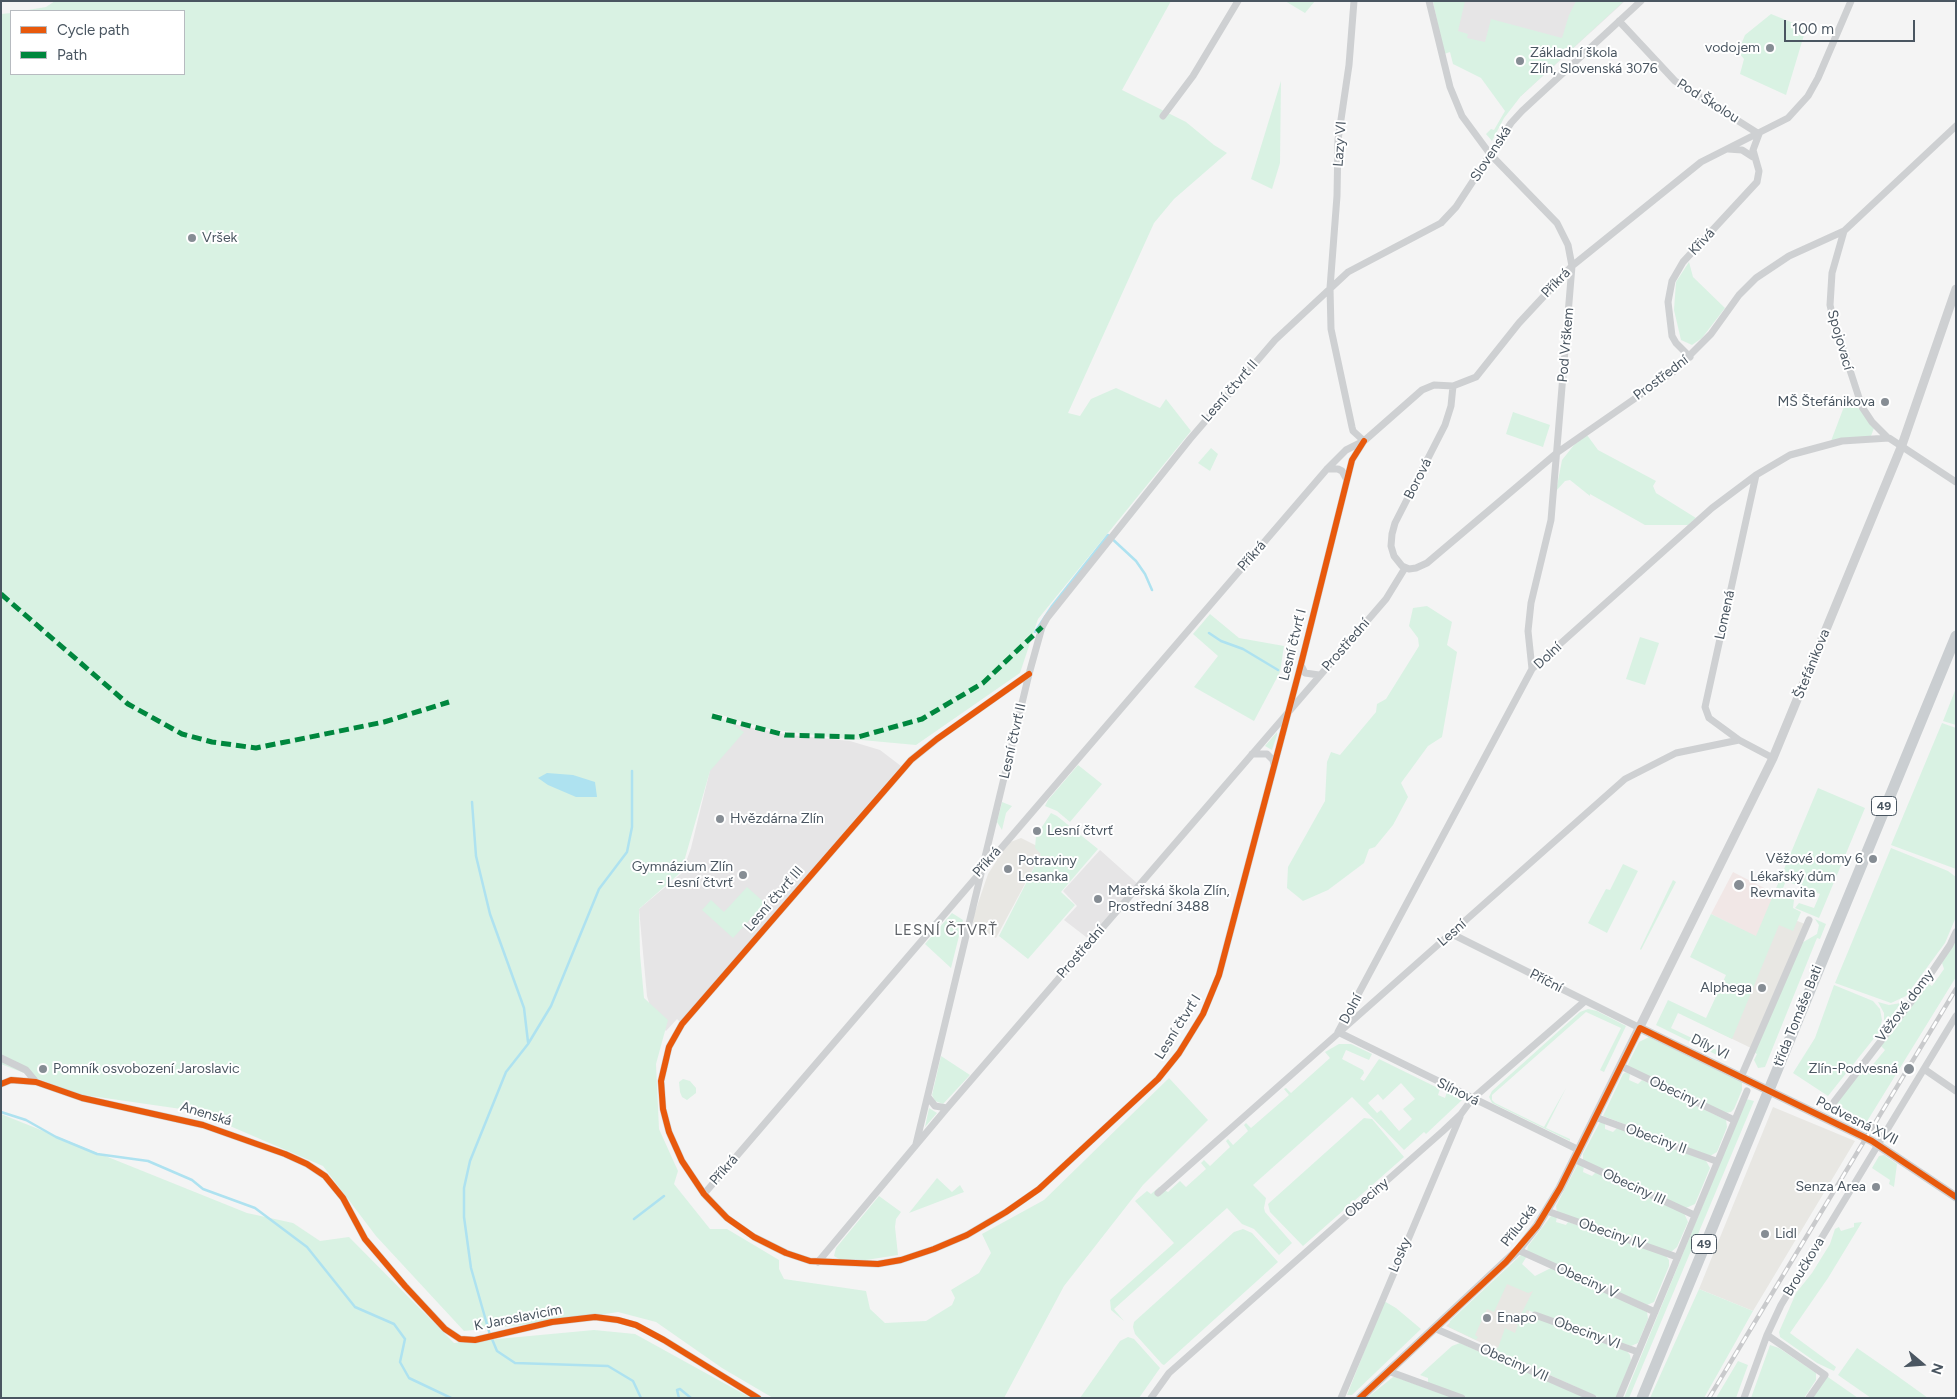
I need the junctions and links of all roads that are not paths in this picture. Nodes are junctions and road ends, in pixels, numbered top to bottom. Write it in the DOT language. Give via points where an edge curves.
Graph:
graph roads {
  1 [pos="1238,1"];
  2 [pos="1354,1"];
  3 [pos="1429,1"];
  4 [pos="1641,1"];
  5 [pos="1851,1"];
  6 [pos="1620,21"];
  7 [pos="1163,116"];
  8 [pos="1956,126"];
  9 [pos="1760,134"];
  10 [pos="1727,149"];
  11 [pos="1490,154"];
  12 [pos="1753,157"];
  13 [pos="1844,231"];
  14 [pos="1572,266"];
  15 [pos="1330,288"];
  16 [pos="1956,289"];
  17 [pos="1690,357"];
  18 [pos="1453,386"];
  19 [pos="1888,438"];
  20 [pos="1364,441"];
  21 [pos="1902,445"];
  22 [pos="1558,452"];
  23 [pos="1327,469"];
  24 [pos="1756,475"];
  25 [pos="1347,480"];
  26 [pos="1956,482"];
  27 [pos="1406,568"];
  28 [pos="1956,636"];
  29 [pos="1301,664"];
  30 [pos="1532,669"];
  31 [pos="1029,674"];
  32 [pos="1319,675"];
  33 [pos="1289,711"];
  34 [pos="1739,740"];
  35 [pos="1252,754"];
  36 [pos="1773,758"];
  37 [pos="1274,768"];
  38 [pos="984,867"];
  39 [pos="1809,920"];
  40 [pos="1956,932"];
  41 [pos="1452,934"];
  42 [pos="1586,1001"];
  43 [pos="1956,1016"];
  44 [pos="1640,1028"];
  45 [pos="1338,1032"];
  46 [pos="1,1058"];
  47 [pos="1621,1066"];
  48 [pos="1924,1069"];
  49 [pos="1741,1076"];
  50 [pos="36,1082"];
  51 [pos="1,1084"];
  52 [pos="1767,1090"];
  53 [pos="1746,1091"];
  54 [pos="1956,1091"];
  55 [pos="928,1097"];
  56 [pos="1472,1099"];
  57 [pos="1834,1102"];
  58 [pos="947,1108"];
  59 [pos="1461,1114"];
  60 [pos="1595,1117"];
  61 [pos="1734,1120"];
  62 [pos="916,1144"];
  63 [pos="1879,1145"];
  64 [pos="1579,1150"];
  65 [pos="1574,1159"];
  66 [pos="1716,1161"];
  67 [pos="1158,1193"];
  68 [pos="704,1194"];
  69 [pos="1956,1197"];
  70 [pos="1547,1211"];
  71 [pos="1694,1215"];
  72 [pos="365,1239"];
  73 [pos="1518,1250"];
  74 [pos="1677,1257"];
  75 [pos="818,1262"];
  76 [pos="1656,1312"];
  77 [pos="1535,1315"];
  78 [pos="1434,1328"];
  79 [pos="1767,1335"];
  80 [pos="1638,1352"];
  81 [pos="1388,1371"];
  82 [pos="758,1398"];
  83 [pos="1151,1398"];
  84 [pos="1341,1398"];
  85 [pos="1360,1398"];
  86 [pos="1462,1398"];
  87 [pos="1593,1398"];
  88 [pos="1619,1398"];
  89 [pos="1642,1398"];
  90 [pos="1744,1398"];
  91 [pos="1809,1398"];
  1 -- 7 [label="street" via="1193,76"];
  2 -- 15 [label="street, Lazy VI" via="1338,140"];
  3 -- 11 [label="street, Pod Vrškem" via="1450,87 1462,116"];
  4 -- 6 [label="street, Slovenská"];
  5 -- 9 [label="street, Příkrá" via="1808,96 1788,118"];
  6 -- 9 [label="street, Pod Školou" via="1675,81"];
  6 -- 11 [label="street, Slovenská" via="1522,110"];
  8 -- 13 [label="street, Prostřední"];
  9 -- 10 [label="street, Příkrá"];
  9 -- 12 [label="street, Křivá" via="1754,143"];
  10 -- 12 [label="street" via="1742,150"];
  10 -- 14 [label="street, Příkrá" via="1701,162"];
  11 -- 14 [label="street, Pod Vrškem" via="1557,224 1568,245"];
  11 -- 15 [label="street, Slovenská" via="1456,207 1441,224 1348,272"];
  12 -- 17 [label="street, Křivá" via="1759,171 1757,182 1683,262 1672,281 1668,302 1672,336"];
  13 -- 17 [label="street, Prostřední" via="1789,256 1756,278"];
  13 -- 19 [label="street, Spojovací" via="1832,273 1830,305 1862,407"];
  14 -- 18 [label="street, Příkrá" via="1525,317 1479,375"];
  14 -- 22 [label="street, Pod Vrškem"];
  15 -- 20 [label="street" via="1332,329 1352,427"];
  15 -- 31 [label="street, Lesní čtvrť II" via="1275,340 1205,421 1047,618"];
  16 -- 21 [label="street, Štefánikova"];
  17 -- 22 [label="street, Prostřední"];
  18 -- 20 [label="street, Příkrá" via="1434,385 1422,390"];
  18 -- 27 [label="street, Borová" via="1445,425 1395,522 1391,546 1394,556"];
  19 -- 21 [label="street"];
  19 -- 24 [label="street, Dolní" via="1842,441 1806,449"];
  20 -- 23 [label="street, Příkrá" via="1346,450"];
  20 -- 25 [label="street, Lesní čtvrť I" via="1352,460"];
  21 -- 26 [label="street"];
  21 -- 36 [label="street, Štefánikova"];
  22 -- 27 [label="street, Prostřední" via="1432,559 1416,568"];
  22 -- 30 [label="street, Pod Vrškem" via="1551,520 1531,603 1528,631"];
  23 -- 25 [label="street" via="1338,469"];
  23 -- 38 [label="street, Příkrá"];
  24 -- 30 [label="street, Dolní" via="1712,508"];
  24 -- 34 [label="street, Lomená" via="1705,707 1709,718"];
  25 -- 29 [label="street, Lesní čtvrť I"];
  27 -- 32 [label="street, Prostřední" via="1386,598"];
  28 -- 52 [label="main road, třída Tomáše Bati / 49"];
  29 -- 32 [label="street" via="1305,673"];
  29 -- 33 [label="street, Lesní čtvrť I"];
  30 -- 45 [label="street, Dolní"];
  31 -- 38 [label="street, Lesní čtvrť II"];
  31 -- 68 [label="street, Lesní čtvrť III" via="911,760 676,1032 662,1072 664,1116 679,1155"];
  32 -- 33 [label="street, Prostřední"];
  33 -- 35 [label="street, Prostřední"];
  33 -- 37 [label="street, Lesní čtvrť I"];
  34 -- 36 [label="street"];
  34 -- 41 [label="street, Lesní" via="1676,753 1625,779"];
  35 -- 37 [label="street" via="1267,754 1273,760"];
  35 -- 58 [label="street, Prostřední"];
  36 -- 44 [label="street, Štefánikova"];
  37 -- 75 [label="street, Lesní čtvrť I" via="1219,975 1196,1027 1165,1072 1039,1189 983,1226 901,1260 869,1265"];
  38 -- 55 [label="street, Lesní čtvrť II"];
  38 -- 68 [label="street, Příkrá"];
  39 -- 49 [label="street, třída Tomáše Bati"];
  40 -- 57 [label="street, Věžové domy" via="1916,994"];
  41 -- 42 [label="street, Příční"];
  41 -- 45 [label="street, Lesní"];
  42 -- 44 [label="street, Příční"];
  42 -- 56 [label="street, Obeciny"];
  43 -- 48 [label="street, Broučkova"];
  44 -- 47 [label="street, Přílucká"];
  44 -- 49 [label="street, Díly VI"];
  45 -- 56 [label="street, Slínová"];
  45 -- 67 [label="street, Lesní"];
  46 -- 50 [label="street" via="26,1070"];
  47 -- 60 [label="street, Přílucká"];
  47 -- 61 [label="street, Obeciny I"];
  48 -- 54 [label="street"];
  48 -- 63 [label="street, Broučkova"];
  49 -- 52 [label="street, Díly VI"];
  50 -- 51 [label="street, Anenská" via="11,1080"];
  50 -- 72 [label="street, Anenská" via="82,1098 203,1125 300,1160 325,1176 343,1198"];
  52 -- 63 [label="street, Podvesná XVII"];
  52 -- 89 [label="main road, třída Tomáše Bati / 49"];
  53 -- 61 [label="street"];
  55 -- 58 [label="street" via="935,1106"];
  55 -- 62 [label="street, Lesní čtvrť II"];
  56 -- 59 [label="street, Obeciny"];
  56 -- 64 [label="street, Slínová"];
  58 -- 62 [label="street, Prostřední"];
  59 -- 83 [label="street, Obeciny" via="1169,1372"];
  59 -- 84 [label="street, Losky"];
  60 -- 64 [label="street, Přílucká"];
  60 -- 66 [label="street, Obeciny II"];
  61 -- 66 [label="street"];
  62 -- 75 [label="street, Prostřední"];
  63 -- 69 [label="street, Podvesná XVII"];
  63 -- 79 [label="street, Broučkova" via="1792,1286"];
  64 -- 65 [label="street, Přílucká"];
  65 -- 70 [label="street, Přílucká"];
  65 -- 71 [label="street, Obeciny III"];
  66 -- 71 [label="street"];
  68 -- 75 [label="street, Lesní čtvrť I" via="727,1218 754,1237 786,1253"];
  70 -- 73 [label="street, Přílucká"];
  70 -- 74 [label="street, Obeciny IV"];
  71 -- 74 [label="street"];
  72 -- 82 [label="street, K Jaroslavicím" via="432,1315 460,1338 482,1339 552,1322 595,1317 618,1320 636,1325 664,1340"];
  73 -- 76 [label="street, Obeciny V"];
  73 -- 78 [label="street, Přílucká"];
  74 -- 76 [label="street"];
  76 -- 80 [label="street"];
  77 -- 80 [label="street, Obeciny VI"];
  78 -- 81 [label="street, Přílucká"];
  78 -- 87 [label="street, Obeciny VII"];
  79 -- 90 [label="street, Broučkova"];
  79 -- 91 [label="street" via="1825,1375"];
  80 -- 88 [label="street"];
  81 -- 85 [label="street, Přílucká"];
  81 -- 86 [label="street"];
}
